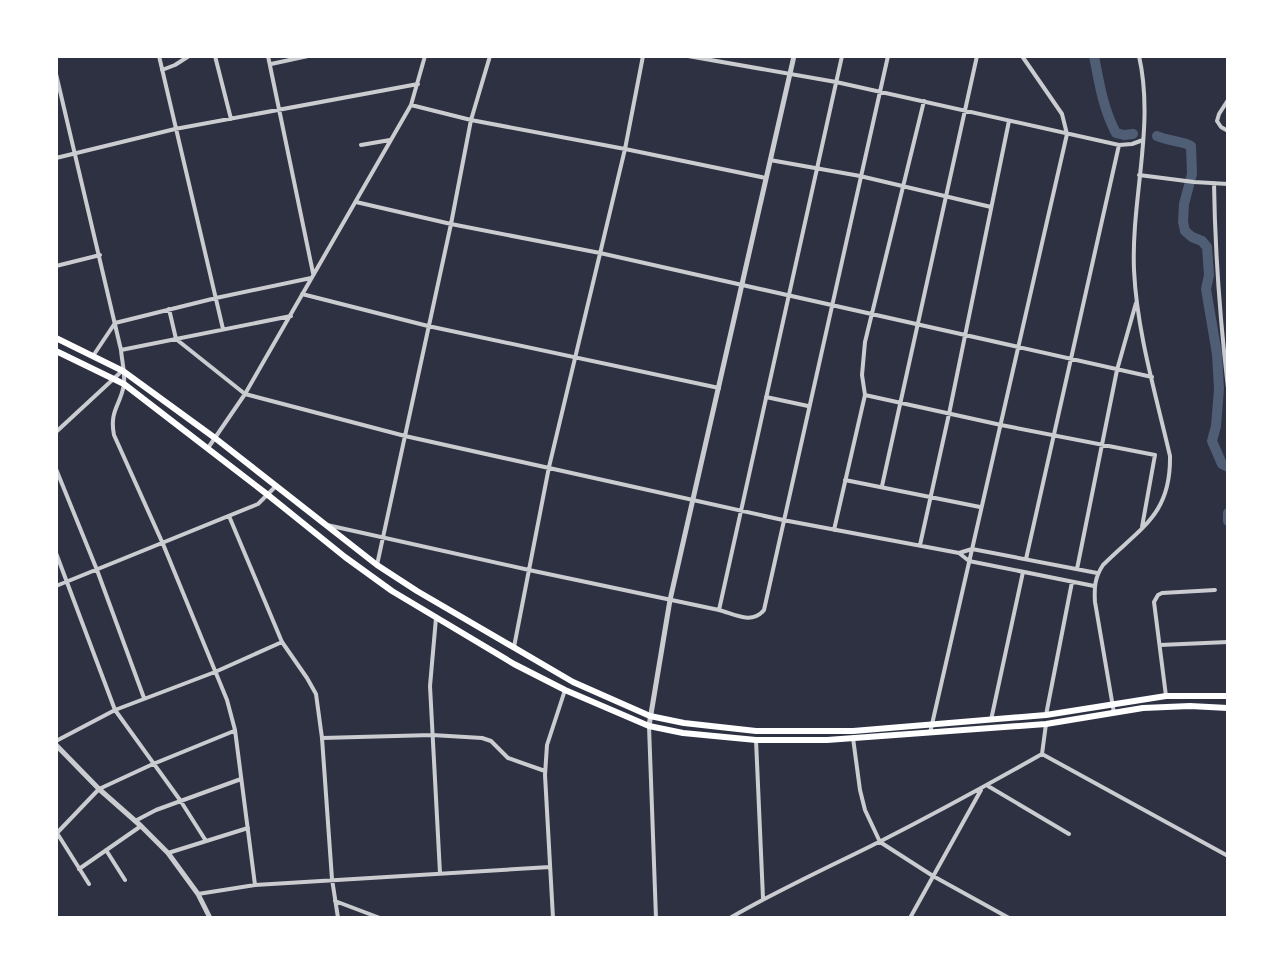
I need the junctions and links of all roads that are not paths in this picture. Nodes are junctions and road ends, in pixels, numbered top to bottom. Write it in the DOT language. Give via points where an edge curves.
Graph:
graph roads {
  1 [pos="159,56"];
  2 [pos="189,56"];
  3 [pos="215,56"];
  4 [pos="268,56"];
  5 [pos="308,56"];
  6 [pos="425,56"];
  7 [pos="490,56"];
  8 [pos="643,56"];
  9 [pos="688,56"];
  10 [pos="794,56"];
  11 [pos="842,56"];
  12 [pos="888,56"];
  13 [pos="977,56"];
  14 [pos="1022,56"];
  15 [pos="1139,56"];
  16 [pos="270,64"];
  17 [pos="162,70"];
  18 [pos="56,74"];
  19 [pos="790,74"];
  20 [pos="836,82"];
  21 [pos="418,84"];
  22 [pos="879,92"];
  23 [pos="1228,100"];
  24 [pos="924,101"];
  25 [pos="411,105"];
  26 [pos="280,110"];
  27 [pos="966,111"];
  28 [pos="231,119"];
  29 [pos="471,120"];
  30 [pos="1009,121"];
  31 [pos="175,129"];
  32 [pos="1228,131"];
  33 [pos="1067,134"];
  34 [pos="390,140"];
  35 [pos="1143,140"];
  36 [pos="361,145"];
  37 [pos="1119,145"];
  38 [pos="625,149"];
  39 [pos="74,153"];
  40 [pos="56,158"];
  41 [pos="770,160"];
  42 [pos="817,168"];
  43 [pos="1139,175"];
  44 [pos="860,176"];
  45 [pos="766,178"];
  46 [pos="1214,183"];
  47 [pos="1228,184"];
  48 [pos="903,186"];
  49 [pos="947,197"];
  50 [pos="356,202"];
  51 [pos="991,207"];
  52 [pos="451,224"];
  53 [pos="600,253"];
  54 [pos="100,255"];
  55 [pos="56,266"];
  56 [pos="312,276"];
  57 [pos="741,284"];
  58 [pos="302,294"];
  59 [pos="789,296"];
  60 [pos="216,298"];
  61 [pos="1136,300"];
  62 [pos="831,305"];
  63 [pos="169,309"];
  64 [pos="873,315"];
  65 [pos="291,316"];
  66 [pos="115,323"];
  67 [pos="917,325"];
  68 [pos="428,326"];
  69 [pos="223,329"];
  70 [pos="965,336"];
  71 [pos="56,338"];
  72 [pos="176,339"];
  73 [pos="1018,347"];
  74 [pos="121,350"];
  75 [pos="56,351"];
  76 [pos="93,356"];
  77 [pos="575,358"];
  78 [pos="1071,358"];
  79 [pos="1117,370"];
  80 [pos="123,371"];
  81 [pos="1152,377"];
  82 [pos="113,379"];
  83 [pos="124,384"];
  84 [pos="719,388"];
  85 [pos="1228,388"];
  86 [pos="245,394"];
  87 [pos="865,395"];
  88 [pos="766,397"];
  89 [pos="901,403"];
  90 [pos="808,406"];
  91 [pos="949,414"];
  92 [pos="1001,425"];
  93 [pos="56,432"];
  94 [pos="1053,435"];
  95 [pos="405,436"];
  96 [pos="215,438"];
  97 [pos="1102,444"];
  98 [pos="208,448"];
  99 [pos="549,467"];
  100 [pos="56,469"];
  101 [pos="845,480"];
  102 [pos="276,486"];
  103 [pos="882,486"];
  104 [pos="268,495"];
  105 [pos="931,497"];
  106 [pos="694,500"];
  107 [pos="981,507"];
  108 [pos="740,511"];
  109 [pos="229,516"];
  110 [pos="783,520"];
  111 [pos="326,524"];
  112 [pos="1142,529"];
  113 [pos="834,530"];
  114 [pos="383,537"];
  115 [pos="163,544"];
  116 [pos="920,546"];
  117 [pos="972,549"];
  118 [pos="56,553"];
  119 [pos="959,553"];
  120 [pos="1026,559"];
  121 [pos="969,561"];
  122 [pos="377,565"];
  123 [pos="1077,569"];
  124 [pos="97,570"];
  125 [pos="529,570"];
  126 [pos="1023,572"];
  127 [pos="1097,573"];
  128 [pos="68,582"];
  129 [pos="1072,582"];
  130 [pos="56,586"];
  131 [pos="1094,586"];
  132 [pos="1215,590"];
  133 [pos="670,600"];
  134 [pos="719,610"];
  135 [pos="436,618"];
  136 [pos="282,642"];
  137 [pos="1228,642"];
  138 [pos="1160,645"];
  139 [pos="514,648"];
  140 [pos="215,672"];
  141 [pos="565,690"];
  142 [pos="1166,696"];
  143 [pos="1228,696"];
  144 [pos="144,698"];
  145 [pos="1113,704"];
  146 [pos="1228,708"];
  147 [pos="115,710"];
  148 [pos="1114,713"];
  149 [pos="1046,715"];
  150 [pos="650,716"];
  151 [pos="991,720"];
  152 [pos="931,724"];
  153 [pos="1046,724"];
  154 [pos="649,726"];
  155 [pos="235,730"];
  156 [pos="853,731"];
  157 [pos="930,733"];
  158 [pos="432,735"];
  159 [pos="322,738"];
  160 [pos="853,739"];
  161 [pos="756,740"];
  162 [pos="56,743"];
  163 [pos="1042,754"];
  164 [pos="153,764"];
  165 [pos="545,771"];
  166 [pos="241,779"];
  167 [pos="985,787"];
  168 [pos="99,789"];
  169 [pos="180,800"];
  170 [pos="135,821"];
  171 [pos="141,826"];
  172 [pos="248,828"];
  173 [pos="56,834"];
  174 [pos="1069,834"];
  175 [pos="206,841"];
  176 [pos="880,842"];
  177 [pos="106,850"];
  178 [pos="168,853"];
  179 [pos="1228,856"];
  180 [pos="550,867"];
  181 [pos="79,869"];
  182 [pos="440,873"];
  183 [pos="933,876"];
  184 [pos="332,879"];
  185 [pos="125,880"];
  186 [pos="89,884"];
  187 [pos="255,885"];
  188 [pos="198,894"];
  189 [pos="763,899"];
  190 [pos="335,901"];
  191 [pos="210,918"];
  192 [pos="338,918"];
  193 [pos="380,918"];
  194 [pos="553,918"];
  195 [pos="656,918"];
  196 [pos="730,918"];
  197 [pos="910,918"];
  198 [pos="1009,918"];
  1 -- 17 [label="street"];
  2 -- 17 [label="street"];
  3 -- 28 [label="street"];
  4 -- 16 [label="street"];
  5 -- 16 [label="street"];
  6 -- 21 [label="street"];
  7 -- 29 [label="street"];
  8 -- 38 [label="street"];
  9 -- 19 [label="street"];
  10 -- 19 [label="street"];
  11 -- 20 [label="street"];
  12 -- 22 [label="street"];
  13 -- 27 [label="street"];
  14 -- 33 [label="street" via="1062,114"];
  15 -- 35 [label="street"];
  16 -- 26 [label="street"];
  17 -- 31 [label="street"];
  18 -- 39 [label="street"];
  19 -- 20 [label="street"];
  19 -- 41 [label="street"];
  20 -- 22 [label="street"];
  20 -- 42 [label="street"];
  21 -- 25 [label="street"];
  21 -- 26 [label="street"];
  22 -- 24 [label="street"];
  22 -- 44 [label="street"];
  23 -- 32 [label="street" via="1217,121"];
  24 -- 27 [label="street"];
  24 -- 48 [label="street"];
  25 -- 29 [label="street"];
  25 -- 34 [label="street"];
  26 -- 28 [label="street"];
  26 -- 56 [label="street"];
  27 -- 30 [label="street"];
  27 -- 49 [label="street"];
  28 -- 31 [label="street"];
  29 -- 38 [label="street"];
  29 -- 52 [label="street"];
  30 -- 33 [label="street"];
  30 -- 51 [label="street"];
  31 -- 39 [label="street"];
  31 -- 60 [label="street"];
  33 -- 37 [label="street"];
  33 -- 73 [label="street"];
  34 -- 36 [label="street"];
  34 -- 50 [label="street"];
  35 -- 37 [label="street"];
  35 -- 43 [label="street"];
  37 -- 78 [label="street"];
  38 -- 45 [label="street"];
  38 -- 53 [label="street"];
  39 -- 40 [label="street"];
  39 -- 54 [label="street"];
  41 -- 42 [label="street"];
  41 -- 45 [label="street"];
  42 -- 44 [label="street"];
  42 -- 59 [label="street"];
  43 -- 46 [label="street"];
  43 -- 61 [label="street"];
  44 -- 48 [label="street"];
  44 -- 62 [label="street"];
  45 -- 57 [label="street"];
  46 -- 47 [label="street"];
  46 -- 85 [label="street" via="1218,301"];
  48 -- 49 [label="street"];
  48 -- 64 [label="street"];
  49 -- 51 [label="street"];
  49 -- 67 [label="street"];
  50 -- 52 [label="street"];
  50 -- 56 [label="street"];
  51 -- 70 [label="street"];
  52 -- 53 [label="street"];
  52 -- 68 [label="street"];
  53 -- 57 [label="street"];
  53 -- 77 [label="street"];
  54 -- 55 [label="street"];
  54 -- 66 [label="street"];
  56 -- 58 [label="street"];
  56 -- 60 [label="street"];
  57 -- 59 [label="street"];
  57 -- 84 [label="street"];
  58 -- 65 [label="street"];
  58 -- 68 [label="street"];
  59 -- 62 [label="street"];
  59 -- 88 [label="street"];
  60 -- 63 [label="street"];
  60 -- 69 [label="street"];
  61 -- 79 [label="street"];
  61 -- 81 [label="street"];
  62 -- 64 [label="street"];
  62 -- 90 [label="street"];
  63 -- 66 [label="street"];
  63 -- 72 [label="street"];
  64 -- 67 [label="street"];
  64 -- 87 [label="street" via="862,359"];
  65 -- 69 [label="street"];
  65 -- 86 [label="street"];
  66 -- 74 [label="street"];
  66 -- 76 [label="street"];
  67 -- 70 [label="street"];
  67 -- 89 [label="street"];
  68 -- 77 [label="street"];
  68 -- 95 [label="street"];
  69 -- 72 [label="street"];
  70 -- 73 [label="street"];
  70 -- 91 [label="street"];
  71 -- 76 [label="main road"];
  72 -- 74 [label="street"];
  72 -- 86 [label="street"];
  73 -- 78 [label="street"];
  73 -- 92 [label="street"];
  74 -- 80 [label="street"];
  75 -- 82 [label="main road"];
  76 -- 80 [label="main road"];
  77 -- 84 [label="street"];
  77 -- 99 [label="street"];
  78 -- 79 [label="street"];
  78 -- 94 [label="street"];
  79 -- 81 [label="street"];
  79 -- 97 [label="street"];
  80 -- 82 [label="street"];
  80 -- 83 [label="street"];
  80 -- 96 [label="main road"];
  81 -- 112 [label="street" via="1170,477 1166,496"];
  82 -- 83 [label="main road"];
  82 -- 93 [label="street"];
  83 -- 98 [label="main road"];
  83 -- 115 [label="street" via="113,415 114,435"];
  84 -- 106 [label="street"];
  86 -- 95 [label="street"];
  86 -- 96 [label="street"];
  87 -- 89 [label="street"];
  87 -- 101 [label="street"];
  88 -- 90 [label="street"];
  88 -- 108 [label="street"];
  89 -- 91 [label="street"];
  89 -- 103 [label="street"];
  90 -- 110 [label="street"];
  91 -- 92 [label="street"];
  91 -- 105 [label="street"];
  92 -- 94 [label="street"];
  92 -- 107 [label="street"];
  94 -- 97 [label="street"];
  94 -- 120 [label="street"];
  95 -- 99 [label="street"];
  95 -- 114 [label="street"];
  96 -- 98 [label="street"];
  96 -- 102 [label="main road"];
  97 -- 112 [label="street" via="1155,455"];
  97 -- 123 [label="street"];
  98 -- 104 [label="main road"];
  99 -- 106 [label="street"];
  99 -- 125 [label="street"];
  100 -- 124 [label="street"];
  101 -- 103 [label="street"];
  101 -- 113 [label="street"];
  102 -- 104 [label="street"];
  102 -- 111 [label="main road"];
  103 -- 105 [label="street"];
  104 -- 109 [label="street"];
  104 -- 135 [label="main road" via="368,575"];
  105 -- 107 [label="street"];
  105 -- 116 [label="street"];
  106 -- 108 [label="street"];
  106 -- 133 [label="street"];
  107 -- 117 [label="street"];
  108 -- 110 [label="street"];
  108 -- 134 [label="street"];
  109 -- 115 [label="street"];
  109 -- 136 [label="street"];
  110 -- 113 [label="street"];
  110 -- 134 [label="street" via="764,610 748,618"];
  111 -- 114 [label="street"];
  111 -- 122 [label="main road"];
  112 -- 127 [label="street"];
  113 -- 116 [label="street"];
  114 -- 122 [label="street"];
  114 -- 125 [label="street"];
  115 -- 124 [label="street"];
  115 -- 140 [label="street"];
  116 -- 119 [label="street"];
  117 -- 119 [label="street"];
  117 -- 120 [label="street"];
  117 -- 121 [label="street"];
  118 -- 128 [label="street"];
  119 -- 121 [label="street"];
  120 -- 123 [label="street"];
  121 -- 126 [label="street"];
  121 -- 152 [label="street"];
  122 -- 139 [label="main road"];
  123 -- 127 [label="street"];
  124 -- 128 [label="street"];
  124 -- 144 [label="street"];
  125 -- 133 [label="street"];
  125 -- 139 [label="street"];
  126 -- 129 [label="street"];
  126 -- 151 [label="street"];
  127 -- 131 [label="street"];
  128 -- 130 [label="street"];
  128 -- 147 [label="street"];
  129 -- 131 [label="street"];
  129 -- 149 [label="street"];
  131 -- 145 [label="street"];
  132 -- 138 [label="street" via="1158,595 1154,602"];
  133 -- 134 [label="street"];
  133 -- 150 [label="street"];
  135 -- 141 [label="main road"];
  135 -- 158 [label="street"];
  136 -- 140 [label="street"];
  136 -- 159 [label="street" via="316,694"];
  137 -- 138 [label="street"];
  138 -- 142 [label="street"];
  139 -- 150 [label="main road" via="573,682"];
  140 -- 144 [label="street"];
  140 -- 155 [label="street"];
  141 -- 154 [label="main road"];
  141 -- 165 [label="street" via="547,745"];
  142 -- 143 [label="main road"];
  142 -- 145 [label="main road"];
  144 -- 147 [label="street"];
  145 -- 148 [label="street"];
  145 -- 149 [label="main road"];
  146 -- 148 [label="main road"];
  147 -- 162 [label="street"];
  147 -- 164 [label="street"];
  148 -- 153 [label="main road"];
  149 -- 151 [label="main road"];
  150 -- 154 [label="street"];
  150 -- 156 [label="main road" via="756,731"];
  151 -- 152 [label="main road"];
  152 -- 156 [label="main road"];
  152 -- 157 [label="street"];
  153 -- 157 [label="main road"];
  153 -- 163 [label="street"];
  154 -- 161 [label="main road"];
  154 -- 195 [label="street"];
  155 -- 164 [label="street"];
  155 -- 166 [label="street"];
  156 -- 160 [label="street"];
  157 -- 160 [label="main road"];
  158 -- 159 [label="street"];
  158 -- 165 [label="street" via="482,738 508,758"];
  158 -- 182 [label="street"];
  159 -- 184 [label="street"];
  160 -- 161 [label="main road"];
  160 -- 176 [label="street" via="865,810"];
  161 -- 189 [label="street"];
  162 -- 168 [label="street"];
  163 -- 167 [label="street"];
  163 -- 179 [label="street"];
  164 -- 168 [label="street"];
  164 -- 169 [label="street"];
  165 -- 180 [label="street"];
  166 -- 169 [label="street"];
  166 -- 172 [label="street"];
  167 -- 174 [label="street"];
  167 -- 176 [label="street"];
  167 -- 183 [label="street"];
  168 -- 170 [label="street"];
  168 -- 173 [label="street"];
  169 -- 170 [label="street"];
  169 -- 175 [label="street"];
  170 -- 171 [label="street"];
  171 -- 177 [label="street"];
  171 -- 178 [label="street"];
  172 -- 175 [label="street"];
  172 -- 187 [label="street"];
  173 -- 181 [label="street"];
  175 -- 178 [label="street"];
  176 -- 183 [label="street"];
  176 -- 189 [label="street"];
  177 -- 181 [label="street"];
  177 -- 185 [label="street"];
  178 -- 188 [label="street"];
  180 -- 182 [label="street"];
  180 -- 194 [label="street"];
  181 -- 186 [label="street"];
  182 -- 184 [label="street"];
  183 -- 197 [label="street"];
  183 -- 198 [label="street"];
  184 -- 187 [label="street"];
  184 -- 190 [label="street"];
  187 -- 188 [label="street"];
  188 -- 191 [label="street"];
  189 -- 196 [label="street"];
  190 -- 192 [label="street"];
  190 -- 193 [label="street"];
}
